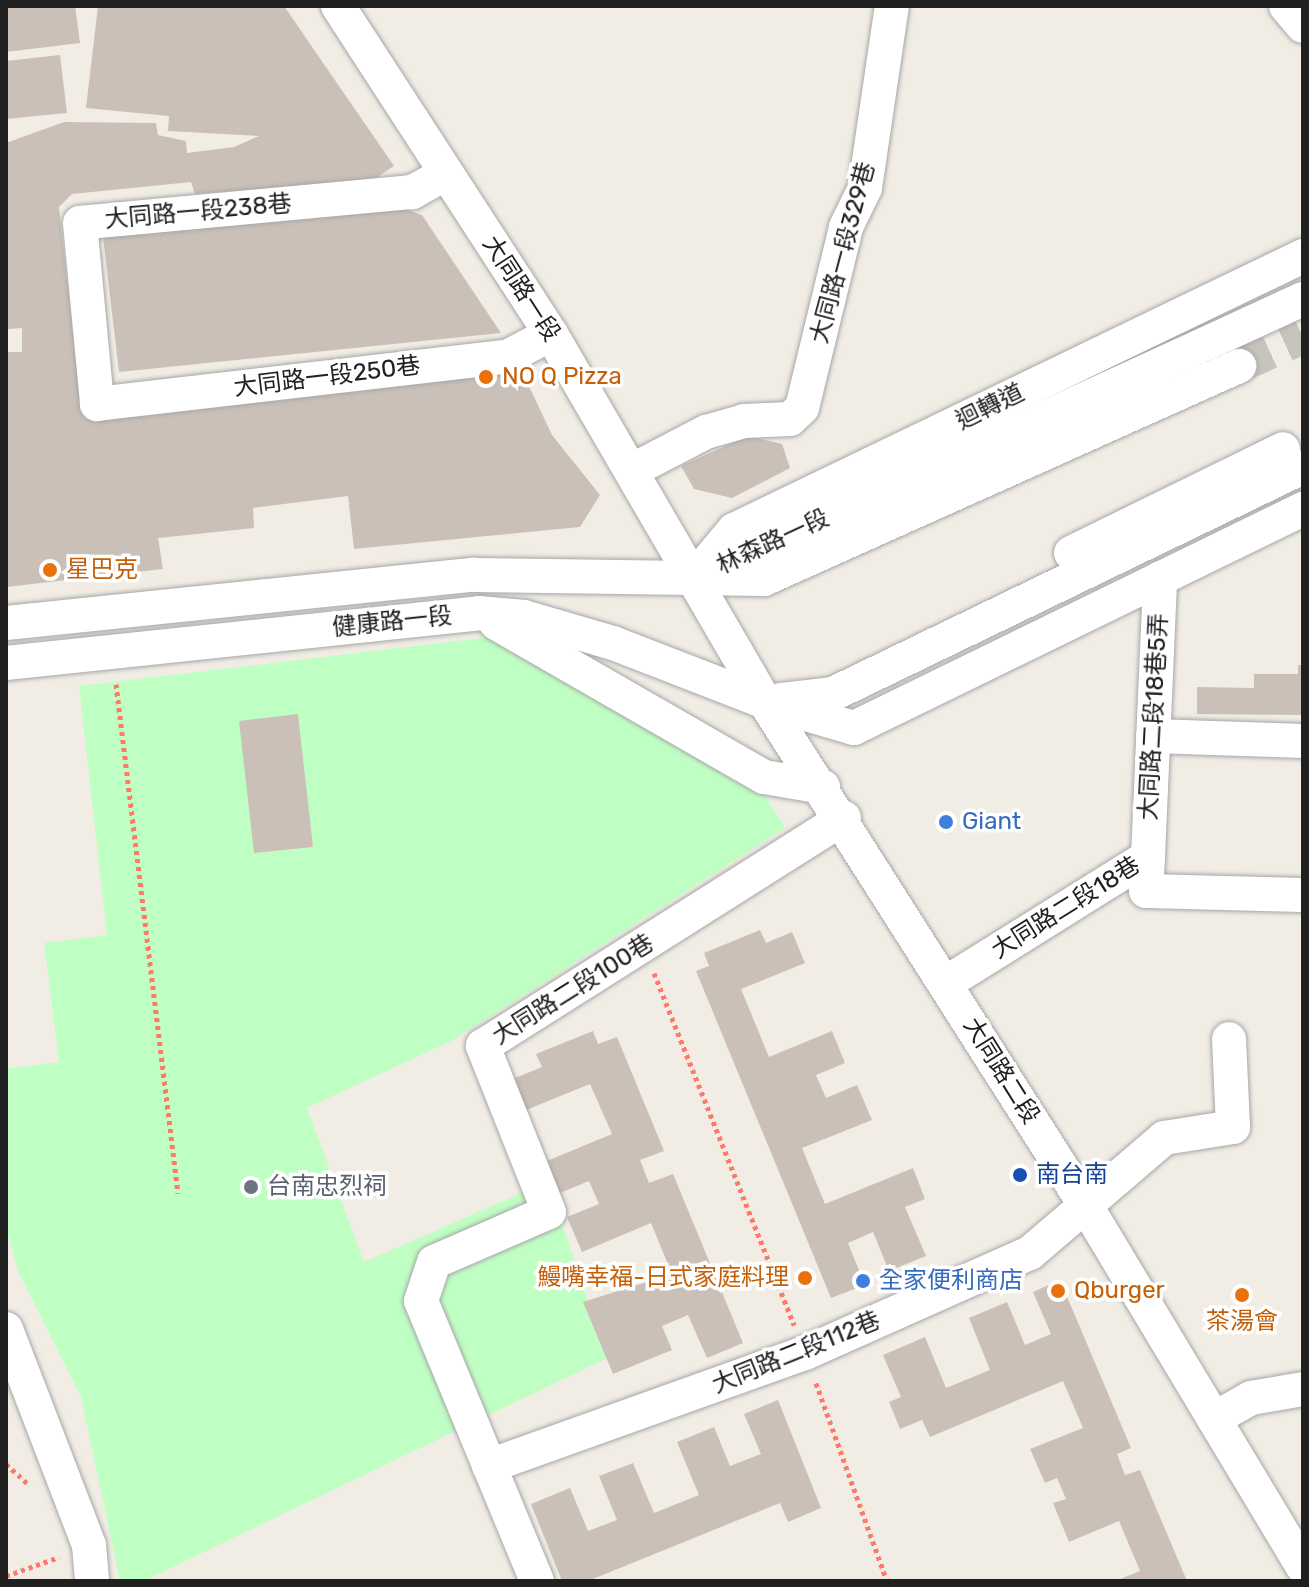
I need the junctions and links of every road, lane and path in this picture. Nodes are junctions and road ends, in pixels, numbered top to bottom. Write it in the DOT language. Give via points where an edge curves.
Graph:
graph roads {
  1 [pos="338,6"];
  2 [pos="892,6"];
  3 [pos="1286,6"];
  4 [pos="1303,26"];
  5 [pos="445,174"];
  6 [pos="1303,256"];
  7 [pos="1303,299"];
  8 [pos="551,334"];
  9 [pos="1239,366"];
  10 [pos="97,404"];
  11 [pos="1293,458"];
  12 [pos="631,471"];
  13 [pos="1303,509"];
  14 [pos="1160,578"];
  15 [pos="693,579"];
  16 [pos="479,613"];
  17 [pos="6,623"];
  18 [pos="112,652"];
  19 [pos="6,663"];
  20 [pos="765,702"];
  21 [pos="1153,736"];
  22 [pos="1303,741"];
  23 [pos="823,787"];
  24 [pos="844,818"];
  25 [pos="1148,857"];
  26 [pos="1303,895"];
  27 [pos="644,946"];
  28 [pos="946,983"];
  29 [pos="1229,1039"];
  30 [pos="178,1193"];
  31 [pos="1086,1206"];
  32 [pos="6,1329"];
  33 [pos="805,1353"];
  34 [pos="1303,1389"];
  35 [pos="1214,1419"];
  36 [pos="489,1466"];
  37 [pos="38,1565"];
  38 [pos="1303,1567"];
  39 [pos="6,1576"];
  40 [pos="92,1581"];
  41 [pos="537,1581"];
  42 [pos="887,1581"];
  1 -- 5 [label="street, 大同路一段"];
  2 -- 12 [label="street, 大同路一段329巷" via="865,188 846,227 802,408 777,423 744,421 706,432"];
  3 -- 4 [label="street"];
  5 -- 8 [label="street, 大同路一段"];
  5 -- 10 [label="street, 大同路一段238巷" via="412,192 80,223"];
  6 -- 15 [label="street, 迴轉道" via="734,530"];
  7 -- 15 [label="street, 林森路一段"];
  8 -- 10 [label="street, 大同路一段250巷" via="509,356"];
  8 -- 12 [label="street, 大同路一段"];
  9 -- 15 [label="street, 林森路一段" via="764,579"];
  11 -- 20 [label="street"];
  12 -- 15 [label="street, 大同路一段"];
  13 -- 14 [label="street"];
  14 -- 20 [label="street" via="854,728"];
  14 -- 21 [label="street, 大同路二段18巷5弄"];
  15 -- 17 [label="street, 健康路一段" via="474,575"];
  15 -- 20 [label="street, 大同路二段"];
  16 -- 18 [label="street, 健康路一段"];
  16 -- 20 [label="street, 健康路一段" via="524,617 613,643"];
  16 -- 23 [label="street" via="764,777"];
  18 -- 19 [label="street, 健康路一段"];
  18 -- 30 [label="path"];
  20 -- 23 [label="street, 大同路二段"];
  21 -- 22 [label="street"];
  21 -- 25 [label="street, 大同路二段18巷5弄"];
  23 -- 24 [label="street, 大同路二段"];
  24 -- 27 [label="street, 大同路二段100巷"];
  24 -- 28 [label="street, 大同路二段"];
  25 -- 26 [label="street, 大同路二段18巷" via="1146,891"];
  25 -- 28 [label="street, 大同路二段18巷"];
  27 -- 33 [label="path"];
  27 -- 36 [label="street, 大同路二段100巷" via="483,1046 549,1212 434,1262 421,1301"];
  28 -- 31 [label="street, 大同路二段"];
  29 -- 31 [label="street, 大同路二段112巷" via="1233,1127 1164,1138"];
  31 -- 33 [label="street, 大同路二段112巷" via="1030,1253"];
  31 -- 35 [label="street, 大同路二段"];
  32 -- 40 [label="street" via="89,1545"];
  33 -- 36 [label="street, 大同路二段112巷"];
  33 -- 42 [label="path"];
  34 -- 35 [label="street" via="1251,1398"];
  35 -- 38 [label="street, 大同路二段"];
  36 -- 41 [label="street, 大同路二段100巷"];
  37 -- 39 [label="path"];
}
